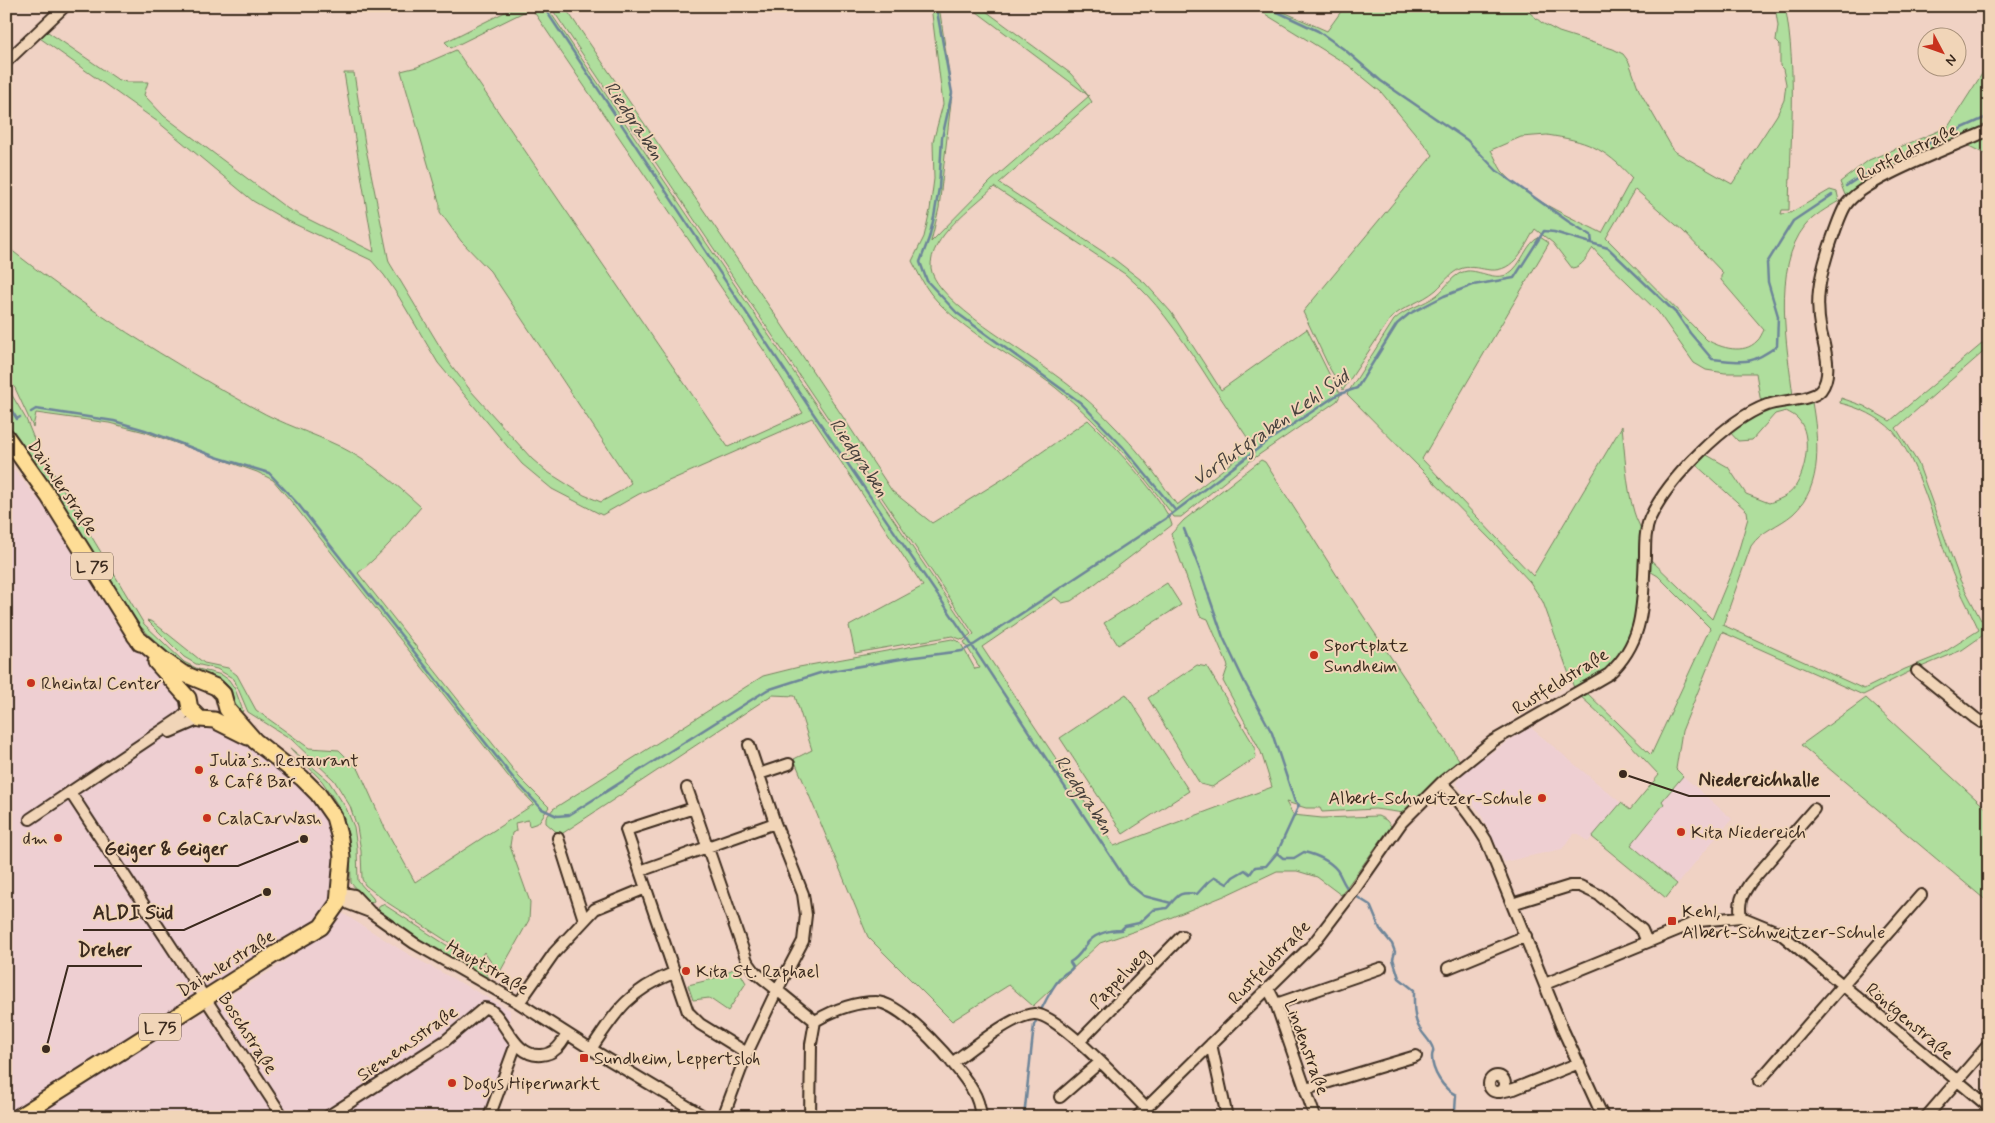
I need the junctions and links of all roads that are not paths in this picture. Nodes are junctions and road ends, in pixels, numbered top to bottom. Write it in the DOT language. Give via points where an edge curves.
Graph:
graph roads {
  1 [pos="65,6"];
  2 [pos="6,62"];
  3 [pos="1989,130"];
  4 [pos="6,436"];
  5 [pos="135,636"];
  6 [pos="1917,671"];
  7 [pos="205,683"];
  8 [pos="227,709"];
  9 [pos="198,711"];
  10 [pos="1989,719"];
  11 [pos="255,741"];
  12 [pos="749,745"];
  13 [pos="789,764"];
  14 [pos="759,774"];
  15 [pos="1440,783"];
  16 [pos="687,788"];
  17 [pos="70,792"];
  18 [pos="694,808"];
  19 [pos="1814,810"];
  20 [pos="30,819"];
  21 [pos="775,823"];
  22 [pos="558,838"];
  23 [pos="708,848"];
  24 [pos="640,871"];
  25 [pos="646,888"];
  26 [pos="338,892"];
  27 [pos="1921,895"];
  28 [pos="1512,904"];
  29 [pos="1741,917"];
  30 [pos="584,920"];
  31 [pos="1182,936"];
  32 [pos="1526,936"];
  33 [pos="1647,942"];
  34 [pos="1381,968"];
  35 [pos="1448,968"];
  36 [pos="673,973"];
  37 [pos="1544,984"];
  38 [pos="1843,986"];
  39 [pos="1268,988"];
  40 [pos="777,991"];
  41 [pos="206,998"];
  42 [pos="519,1002"];
  43 [pos="1276,1004"];
  44 [pos="815,1021"];
  45 [pos="566,1034"];
  46 [pos="1079,1042"];
  47 [pos="516,1044"];
  48 [pos="1211,1044"];
  49 [pos="1989,1044"];
  50 [pos="591,1049"];
  51 [pos="747,1053"];
  52 [pos="1416,1056"];
  53 [pos="1099,1063"];
  54 [pos="1579,1063"];
  55 [pos="952,1064"];
  56 [pos="1759,1081"];
  57 [pos="1957,1081"];
  58 [pos="1306,1089"];
  59 [pos="1500,1092"];
  60 [pos="1060,1097"];
  61 [pos="1145,1107"];
  62 [pos="1989,1107"];
  63 [pos="18,1117"];
  64 [pos="283,1117"];
  65 [pos="327,1117"];
  66 [pos="489,1117"];
  67 [pos="704,1117"];
  68 [pos="723,1117"];
  69 [pos="810,1117"];
  70 [pos="981,1117"];
  71 [pos="1137,1117"];
  72 [pos="1227,1117"];
  73 [pos="1315,1117"];
  74 [pos="1603,1117"];
  75 [pos="1926,1117"];
  1 -- 2 [label="street"];
  3 -- 15 [label="street, Rustfeldstraße" via="1875,181 1846,205 1820,278 1817,303 1827,381 1820,392 1768,405 1742,417 1704,450 1658,502 1647,525 1639,624 1622,661 1609,674 1493,741"];
  4 -- 5 [label="main road, Daimlerstraße / L 75" via="49,497"];
  5 -- 7 [label="main road, Daimlerstraße / L 75" via="175,668"];
  5 -- 9 [label="main road, Daimlerstraße / L 75"];
  6 -- 10 [label="street" via="1981,722"];
  7 -- 8 [label="main road, Daimlerstraße / L 75" via="223,694"];
  7 -- 9 [label="main road" via="192,689"];
  8 -- 9 [label="main road" via="222,716"];
  8 -- 11 [label="main road, Daimlerstraße / L 75"];
  9 -- 11 [label="main road, Daimlerstraße / L 75"];
  9 -- 17 [label="street" via="139,744"];
  11 -- 26 [label="main road, Daimlerstraße / L 75" via="302,778 334,817 342,858"];
  12 -- 14 [label="street"];
  13 -- 14 [label="street"];
  14 -- 21 [label="street"];
  15 -- 28 [label="street" via="1454,795 1486,840"];
  15 -- 39 [label="street, Rustfeldstraße" via="1402,822 1313,944"];
  16 -- 18 [label="street"];
  17 -- 20 [label="street"];
  17 -- 41 [label="street, Boschstraße"];
  18 -- 23 [label="street"];
  18 -- 24 [label="street" via="626,830"];
  19 -- 29 [label="street" via="1741,896"];
  21 -- 23 [label="street"];
  21 -- 40 [label="street" via="803,894 806,915 802,941"];
  22 -- 30 [label="street"];
  23 -- 24 [label="street"];
  23 -- 40 [label="street" via="747,961"];
  24 -- 25 [label="street"];
  25 -- 30 [label="street" via="595,909"];
  25 -- 36 [label="street"];
  26 -- 41 [label="main road, Daimlerstraße / L 75" via="302,938"];
  26 -- 42 [label="street, Hauptstraße" via="354,895 370,912 414,943"];
  27 -- 38 [label="street, Röntgenstraße"];
  28 -- 32 [label="street"];
  28 -- 33 [label="street" via="1570,886 1580,886 1599,895 1642,930"];
  29 -- 33 [label="street, Röntgenstraße" via="1698,921"];
  29 -- 38 [label="street, Röntgenstraße" via="1780,933"];
  30 -- 42 [label="street" via="554,953"];
  31 -- 46 [label="street, Pappelweg"];
  32 -- 35 [label="street"];
  32 -- 37 [label="street"];
  33 -- 37 [label="street, Röntgenstraße"];
  34 -- 43 [label="street"];
  36 -- 50 [label="street" via="640,989 616,1011"];
  36 -- 51 [label="street" via="688,1012 700,1024"];
  37 -- 54 [label="street"];
  38 -- 56 [label="street, Röntgenstraße"];
  38 -- 57 [label="street, Röntgenstraße"];
  39 -- 43 [label="street, Lindenstraße"];
  39 -- 48 [label="street, Rustfeldstraße"];
  40 -- 44 [label="street"];
  40 -- 51 [label="street"];
  41 -- 63 [label="main road, Daimlerstraße / L 75"];
  41 -- 64 [label="street, Boschstraße"];
  42 -- 45 [label="street, Hauptstraße"];
  43 -- 58 [label="street, Lindenstraße"];
  44 -- 55 [label="street" via="839,1009 877,1002 884,1004 916,1025"];
  44 -- 69 [label="street" via="811,1044"];
  45 -- 47 [label="street" via="556,1050 548,1054 531,1054"];
  45 -- 50 [label="street, Hauptstraße"];
  46 -- 53 [label="street"];
  46 -- 55 [label="street" via="1045,1016 1034,1014 1018,1019 986,1038"];
  47 -- 65 [label="street, Siemensstraße" via="493,1011 484,1008 445,1041"];
  47 -- 66 [label="street"];
  48 -- 61 [label="street, Rustfeldstraße"];
  48 -- 72 [label="street"];
  49 -- 57 [label="street, Röntgenstraße"];
  50 -- 67 [label="street, Hauptstraße"];
  51 -- 68 [label="street"];
  52 -- 58 [label="street"];
  53 -- 60 [label="street"];
  53 -- 61 [label="street"];
  54 -- 59 [label="street"];
  54 -- 74 [label="street"];
  55 -- 70 [label="street" via="974,1092"];
  57 -- 62 [label="street, Röntgenstraße"];
  57 -- 75 [label="street, Röntgenstraße"];
  58 -- 73 [label="street, Lindenstraße"];
  61 -- 71 [label="street, Rustfeldstraße"];
}
